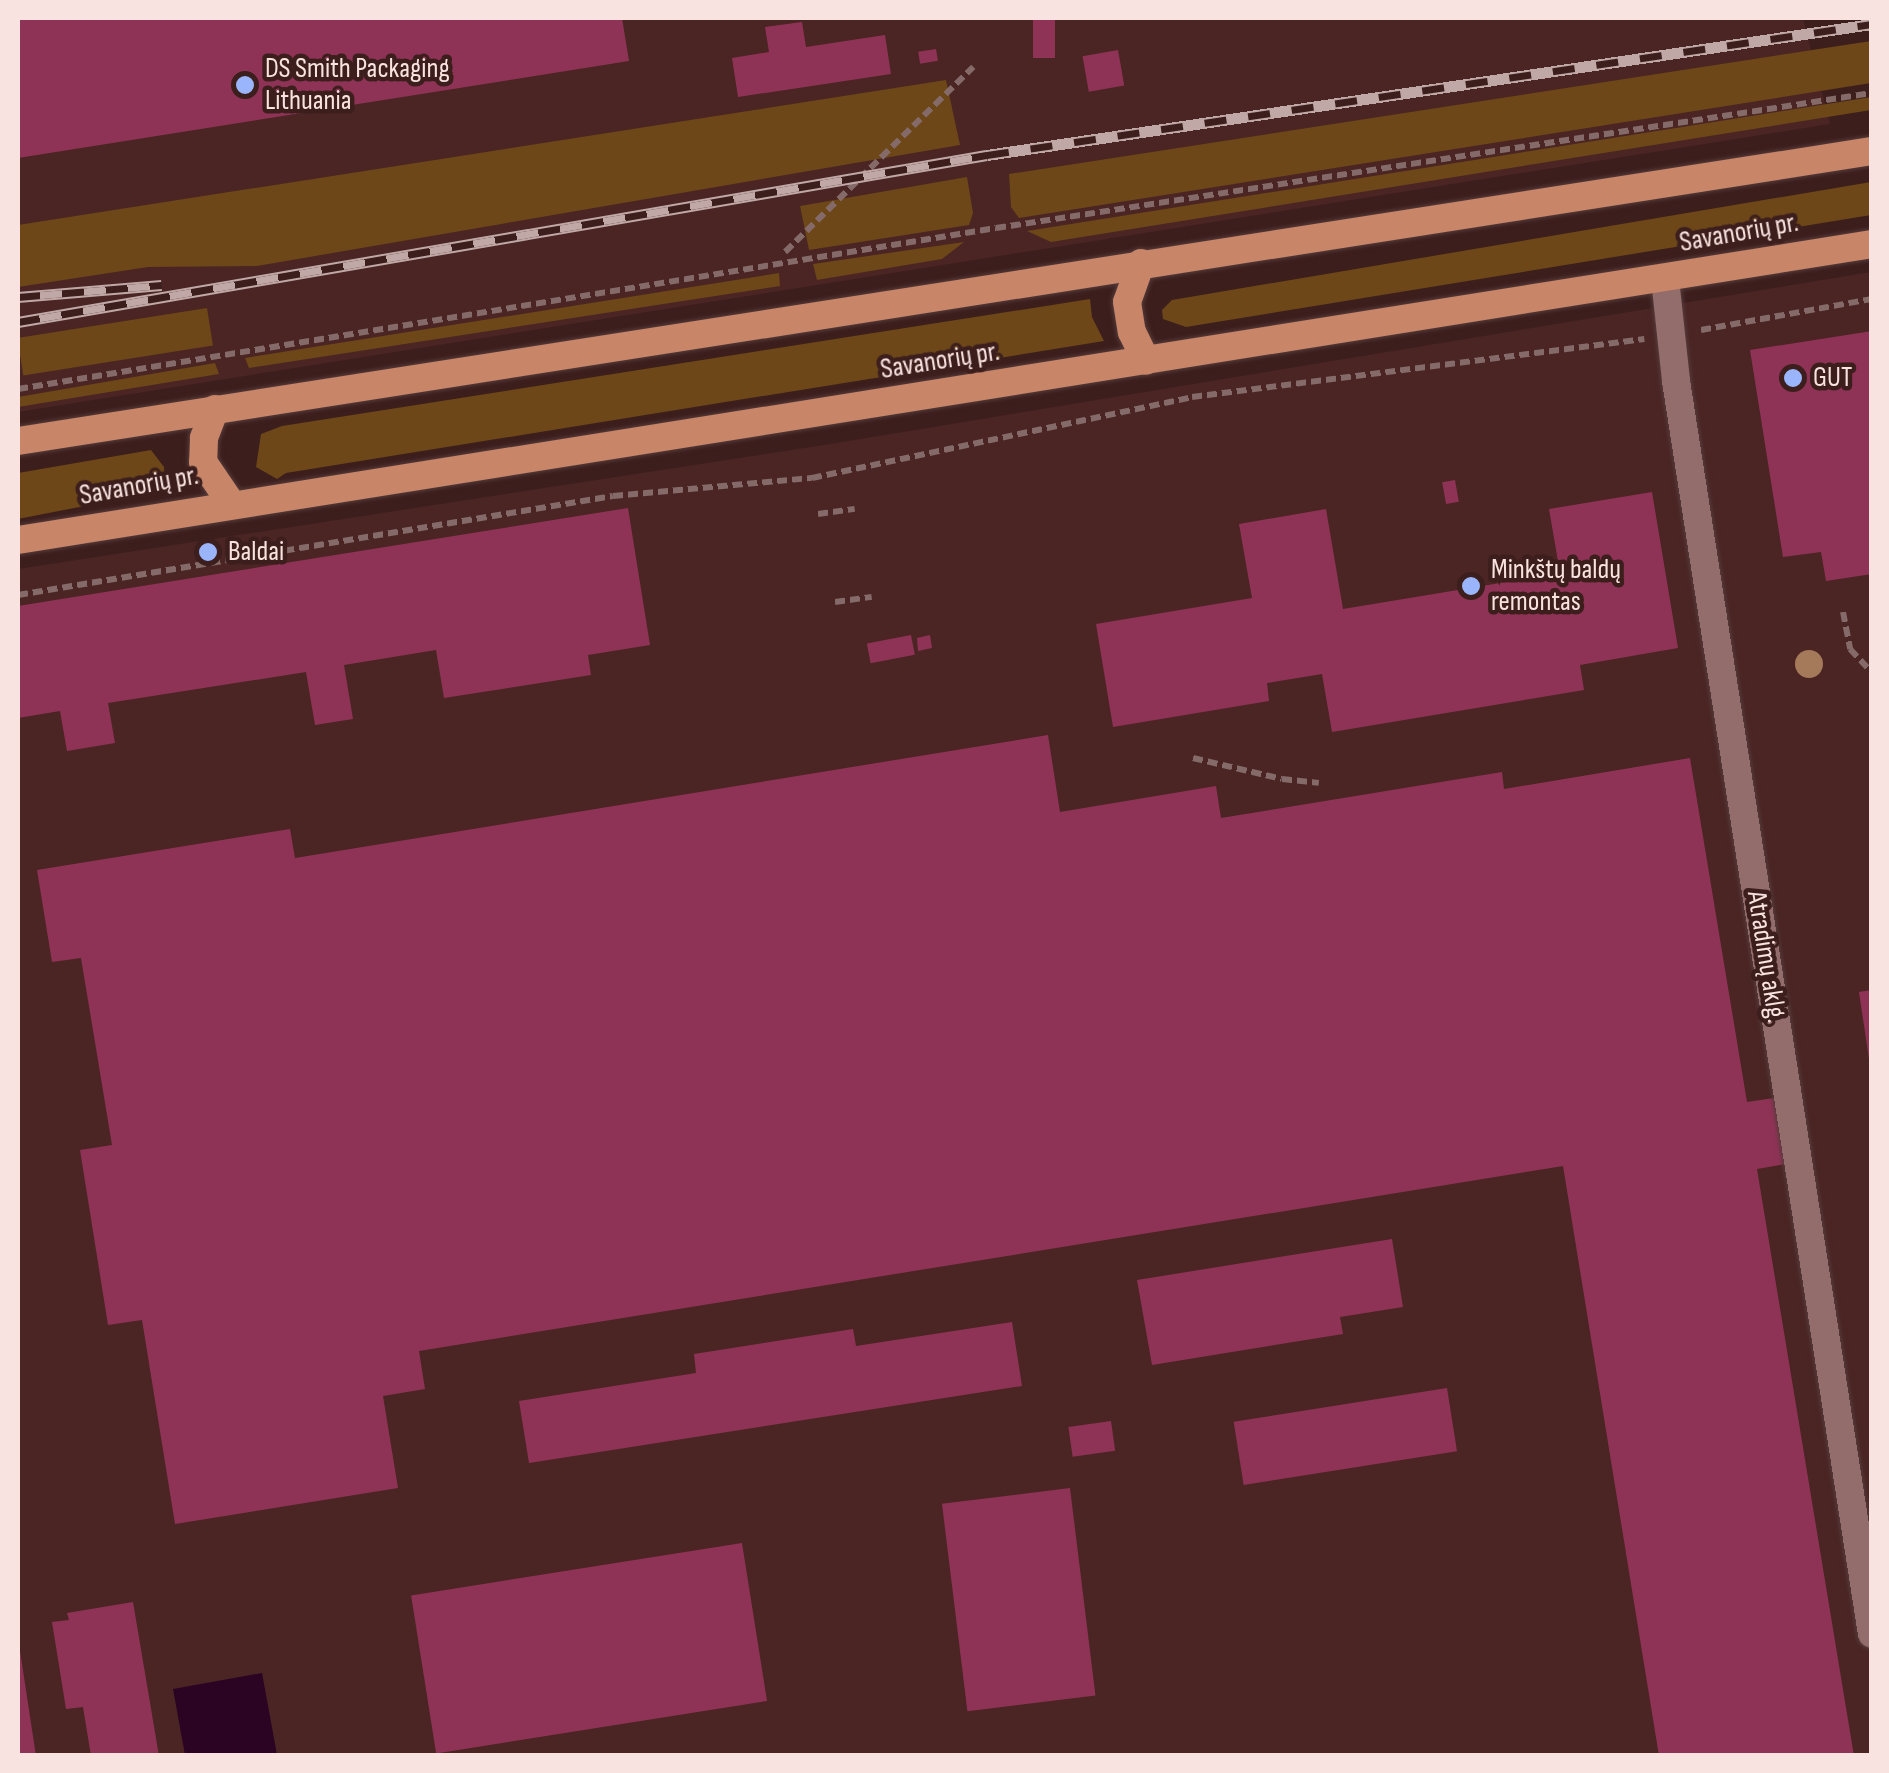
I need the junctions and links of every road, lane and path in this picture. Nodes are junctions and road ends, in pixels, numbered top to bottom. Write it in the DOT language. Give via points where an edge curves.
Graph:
graph roads {
  1 [pos="973,68"];
  2 [pos="1872,93"];
  3 [pos="1872,151"];
  4 [pos="1872,244"];
  5 [pos="785,252"];
  6 [pos="1141,262"];
  7 [pos="1665,279"];
  8 [pos="1872,299"];
  9 [pos="1671,336"];
  10 [pos="1146,361"];
  11 [pos="18,389"];
  12 [pos="215,410"];
  13 [pos="18,441"];
  14 [pos="231,503"];
  15 [pos="855,509"];
  16 [pos="818,514"];
  17 [pos="18,540"];
  18 [pos="18,595"];
  19 [pos="872,597"];
  20 [pos="835,602"];
  21 [pos="1843,612"];
  22 [pos="1868,668"];
  23 [pos="1194,758"];
  24 [pos="1319,782"];
  25 [pos="1872,1634"];
  1 -- 5 [label="path"];
  2 -- 11 [label="path"];
  3 -- 6 [label="highway"];
  4 -- 7 [label="highway, Savanorių pr."];
  6 -- 10 [label="highway" via="1127,302"];
  6 -- 12 [label="highway"];
  7 -- 9 [label="street, Atradimų aklg."];
  7 -- 10 [label="highway, Savanorių pr."];
  8 -- 9 [label="path"];
  9 -- 18 [label="path" via="1192,398 812,478 613,496"];
  9 -- 25 [label="street, Atradimų aklg."];
  10 -- 14 [label="highway, Savanorių pr."];
  12 -- 13 [label="highway"];
  12 -- 14 [label="highway" via="203,462"];
  14 -- 17 [label="highway, Savanorių pr."];
  15 -- 16 [label="path"];
  19 -- 20 [label="path"];
  21 -- 22 [label="path" via="1850,649"];
  23 -- 24 [label="path"];
}
